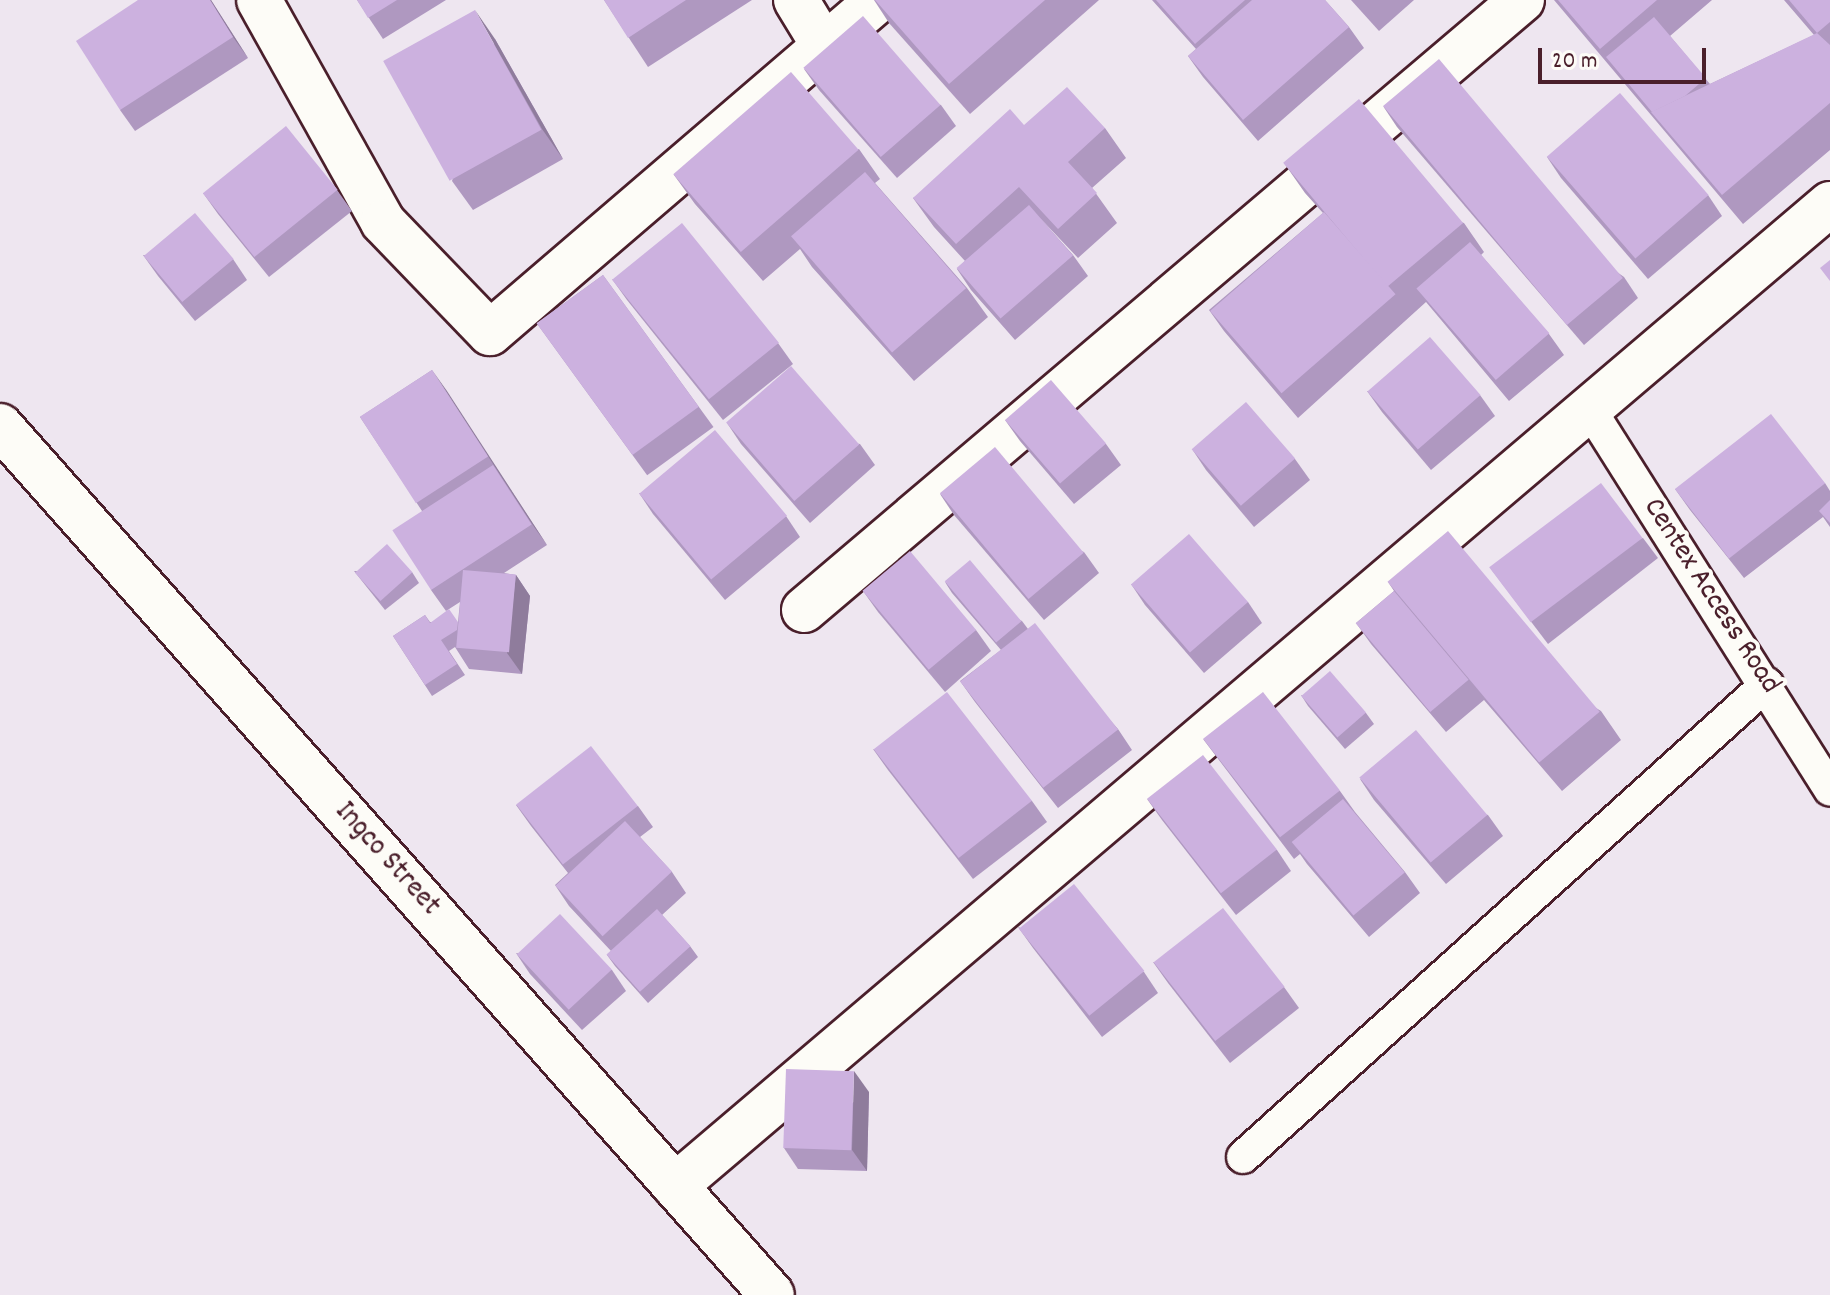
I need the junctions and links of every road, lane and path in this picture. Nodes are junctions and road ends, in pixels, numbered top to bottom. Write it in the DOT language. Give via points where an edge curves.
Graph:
graph roads {
  1 [pos="259,0"];
  2 [pos="796,0"];
  3 [pos="878,0"];
  4 [pos="1522,0"];
  5 [pos="824,46"];
  6 [pos="1830,204"];
  7 [pos="1587,405"];
  8 [pos="0,426"];
  9 [pos="804,610"];
  10 [pos="1767,684"];
  11 [pos="1830,790"];
  12 [pos="1243,1157"];
  13 [pos="675,1186"];
  14 [pos="772,1295"];
  1 -- 5 [label="street" via="383,222 490,333"];
  2 -- 5 [label="street"];
  3 -- 5 [label="street"];
  4 -- 9 [label="street"];
  6 -- 7 [label="street"];
  7 -- 10 [label="lane, Centex Access Road"];
  7 -- 13 [label="street"];
  8 -- 13 [label="street, Ingco Street"];
  10 -- 11 [label="lane, Centex Access Road"];
  10 -- 12 [label="lane"];
  13 -- 14 [label="street, Ingco Street"];
}
